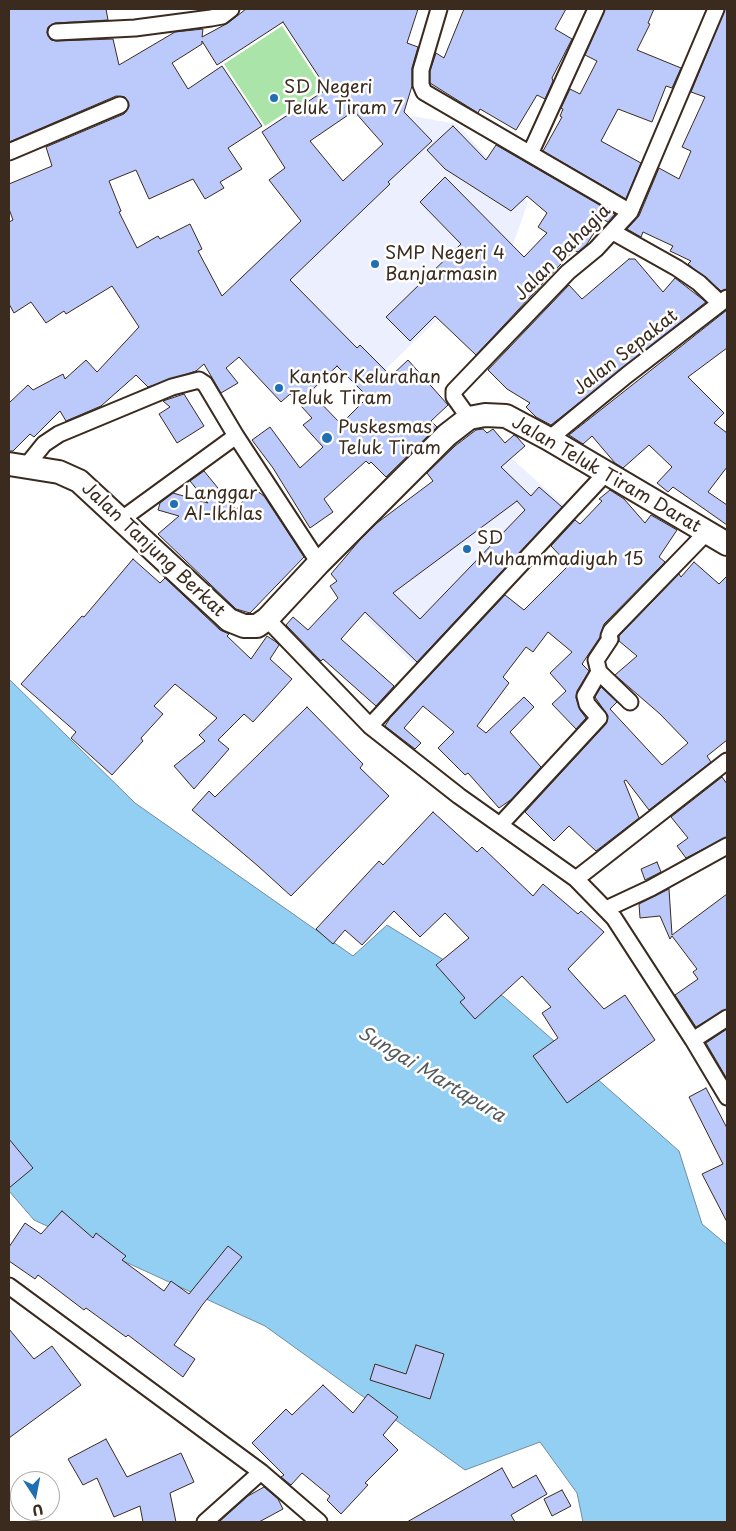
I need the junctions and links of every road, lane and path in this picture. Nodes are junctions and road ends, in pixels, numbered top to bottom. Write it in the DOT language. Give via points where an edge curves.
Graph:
graph roads {
  1 [pos="231,9"];
  2 [pos="439,9"];
  3 [pos="596,9"];
  4 [pos="716,9"];
  5 [pos="56,32"];
  6 [pos="120,105"];
  7 [pos="9,152"];
  8 [pos="530,154"];
  9 [pos="630,212"];
  10 [pos="613,232"];
  11 [pos="724,301"];
  12 [pos="469,418"];
  13 [pos="236,436"];
  14 [pos="549,439"];
  15 [pos="18,464"];
  16 [pos="606,473"];
  17 [pos="122,519"];
  18 [pos="706,533"];
  19 [pos="727,544"];
  20 [pos="319,563"];
  21 [pos="267,619"];
  22 [pos="599,672"];
  23 [pos="630,702"];
  24 [pos="370,726"];
  25 [pos="727,761"];
  26 [pos="500,825"];
  27 [pos="727,846"];
  28 [pos="576,879"];
  29 [pos="606,909"];
  30 [pos="727,1018"];
  31 [pos="693,1040"];
  32 [pos="727,1097"];
  33 [pos="9,1286"];
  34 [pos="261,1472"];
  35 [pos="205,1522"];
  36 [pos="319,1522"];
  1 -- 5 [label="street" via="222,16 135,28"];
  2 -- 8 [label="street" via="421,70 424,92"];
  3 -- 8 [label="street"];
  4 -- 9 [label="street, Jalan Bahagia"];
  6 -- 7 [label="street"];
  8 -- 9 [label="street"];
  9 -- 10 [label="street, Jalan Bahagia"];
  10 -- 11 [label="street" via="677,268"];
  10 -- 12 [label="street, Jalan Bahagia" via="568,272 454,391 454,397"];
  11 -- 14 [label="street, Jalan Sepakat"];
  12 -- 14 [label="street, Jalan Teluk Tiram Darat" via="506,416"];
  12 -- 20 [label="street" via="447,435"];
  13 -- 15 [label="street" via="199,380 172,387 65,431"];
  13 -- 17 [label="street"];
  13 -- 20 [label="street"];
  14 -- 16 [label="street, Jalan Teluk Tiram Darat"];
  15 -- 17 [label="street, Jalan Tanjung Berkat" via="59,472 79,481"];
  16 -- 18 [label="street, Jalan Teluk Tiram Darat"];
  16 -- 24 [label="street"];
  17 -- 21 [label="street, Jalan Tanjung Berkat" via="229,620 244,626 257,626"];
  18 -- 19 [label="street, Jalan Teluk Tiram Darat"];
  18 -- 22 [label="street" via="611,631 610,639 596,660"];
  20 -- 21 [label="street"];
  21 -- 24 [label="street"];
  22 -- 23 [label="street"];
  22 -- 26 [label="street" via="585,696 587,704 599,718"];
  24 -- 26 [label="street"];
  25 -- 28 [label="street"];
  26 -- 28 [label="street"];
  27 -- 29 [label="street" via="652,888"];
  28 -- 29 [label="street"];
  29 -- 31 [label="street"];
  30 -- 31 [label="street"];
  31 -- 32 [label="street"];
  33 -- 34 [label="street"];
  34 -- 35 [label="street"];
  34 -- 36 [label="street"];
}
